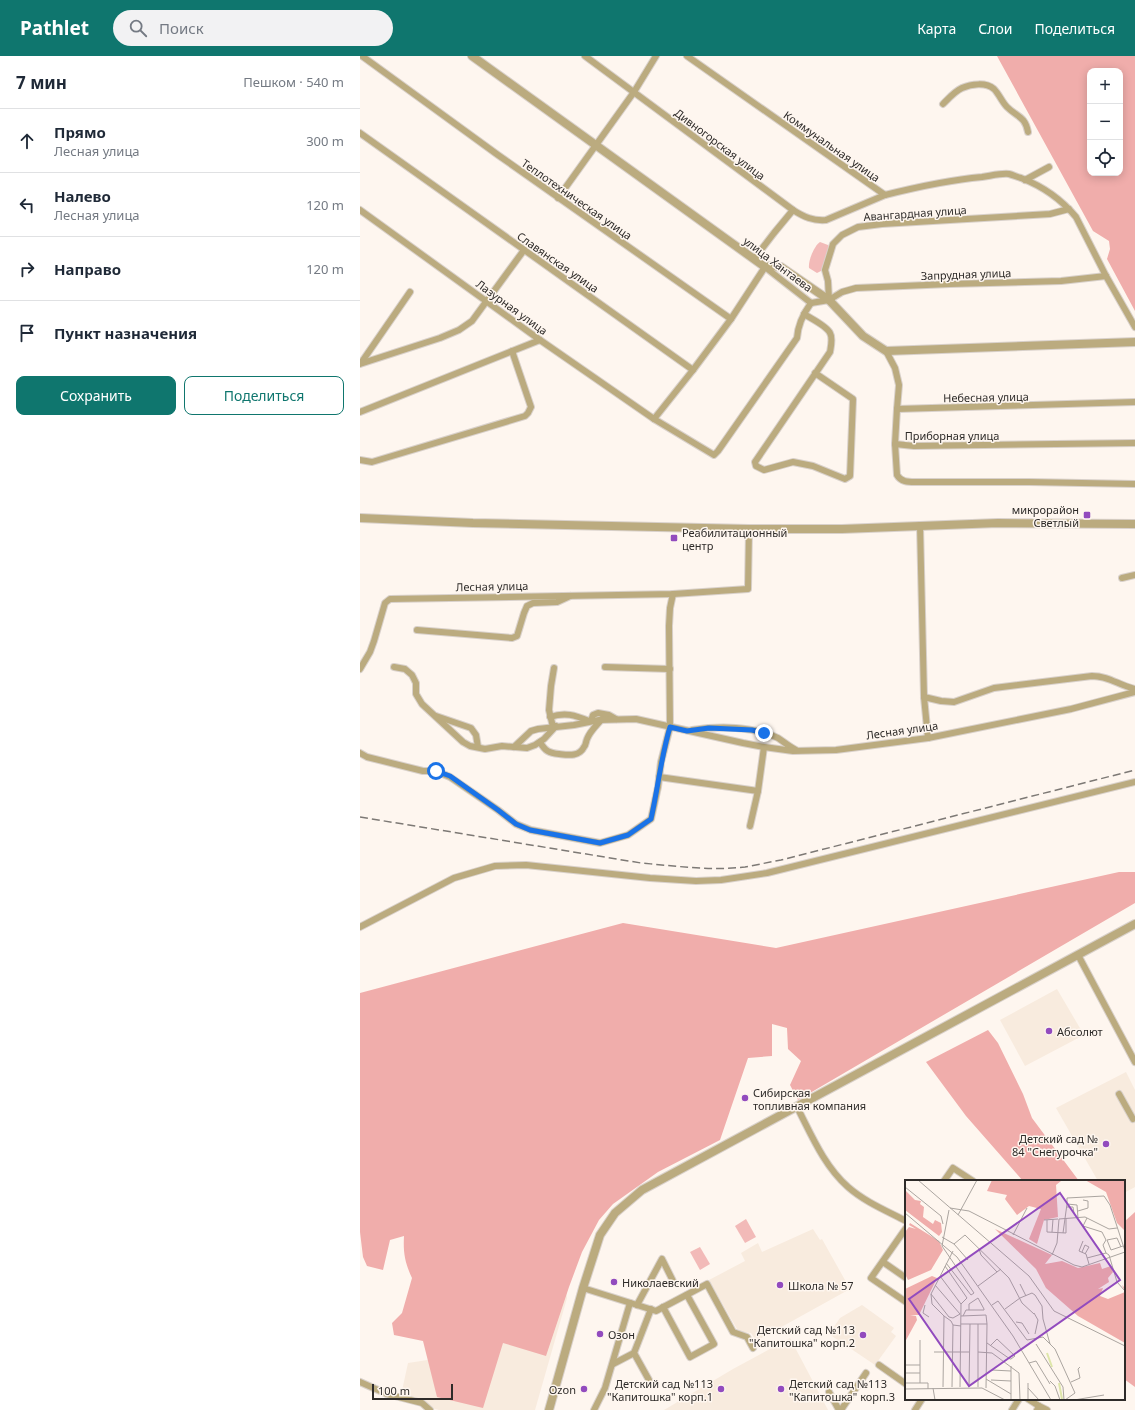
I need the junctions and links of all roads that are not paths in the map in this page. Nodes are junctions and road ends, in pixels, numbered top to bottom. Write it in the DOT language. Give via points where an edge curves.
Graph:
graph roads {
  1 [pos="362,56"];
  2 [pos="472,56"];
  3 [pos="585,56"];
  4 [pos="656,56"];
  5 [pos="686,56"];
  6 [pos="634,92"];
  7 [pos="943,104"];
  8 [pos="1028,132"];
  9 [pos="360,133"];
  10 [pos="596,146"];
  11 [pos="1049,167"];
  12 [pos="1025,180"];
  13 [pos="885,195"];
  14 [pos="558,198"];
  15 [pos="1069,209"];
  16 [pos="360,210"];
  17 [pos="793,210"];
  18 [pos="524,250"];
  19 [pos="754,259"];
  20 [pos="765,267"];
  21 [pos="1106,276"];
  22 [pos="410,292"];
  23 [pos="829,300"];
  24 [pos="487,301"];
  25 [pos="811,303"];
  26 [pos="804,314"];
  27 [pos="731,319"];
  28 [pos="1135,327"];
  29 [pos="540,340"];
  30 [pos="1135,342"];
  31 [pos="512,351"];
  32 [pos="886,351"];
  33 [pos="361,364"];
  34 [pos="693,370"];
  35 [pos="815,373"];
  36 [pos="1135,402"];
  37 [pos="897,409"];
  38 [pos="360,412"];
  39 [pos="654,419"];
  40 [pos="1135,443"];
  41 [pos="895,444"];
  42 [pos="360,460"];
  43 [pos="1135,484"];
  44 [pos="360,518"];
  45 [pos="1135,524"];
  46 [pos="920,525"];
  47 [pos="749,529"];
  48 [pos="1135,575"];
  49 [pos="1122,578"];
  50 [pos="673,594"];
  51 [pos="574,595"];
  52 [pos="417,630"];
  53 [pos="394,667"];
  54 [pos="605,667"];
  55 [pos="554,668"];
  56 [pos="360,669"];
  57 [pos="670,669"];
  58 [pos="1135,690"];
  59 [pos="924,697"];
  60 [pos="435,716"];
  61 [pos="550,717"];
  62 [pos="616,719"];
  63 [pos="602,720"];
  64 [pos="590,721"];
  65 [pos="554,726"];
  66 [pos="670,727"];
  67 [pos="687,731"];
  68 [pos="928,738"];
  69 [pos="540,742"];
  70 [pos="478,747"];
  71 [pos="514,747"];
  72 [pos="764,747"];
  73 [pos="797,751"];
  74 [pos="360,753"];
  75 [pos="659,777"];
  76 [pos="1135,782"];
  77 [pos="758,791"];
  78 [pos="750,826"];
  79 [pos="1135,924"];
  80 [pos="360,927"];
  81 [pos="1078,955"];
  82 [pos="1135,1062"];
  83 [pos="1119,1094"];
  84 [pos="797,1107"];
  85 [pos="1134,1120"];
  86 [pos="945,1180"];
  87 [pos="971,1180"];
  88 [pos="905,1220"];
  89 [pos="905,1229"];
  90 [pos="883,1262"];
  91 [pos="905,1277"];
  92 [pos="674,1283"];
  93 [pos="583,1288"];
  94 [pos="687,1294"];
  95 [pos="905,1301"];
  96 [pos="630,1303"];
  97 [pos="637,1306"];
  98 [pos="663,1307"];
  99 [pos="651,1309"];
  100 [pos="753,1348"];
  101 [pos="634,1353"];
  102 [pos="612,1364"];
  103 [pos="879,1365"];
  104 [pos="866,1373"];
  105 [pos="649,1380"];
  106 [pos="360,1382"];
  107 [pos="905,1383"];
  108 [pos="829,1392"];
  109 [pos="921,1400"];
  110 [pos="1018,1400"];
  111 [pos="1029,1400"];
  112 [pos="1038,1408"];
  113 [pos="430,1410"];
  114 [pos="549,1410"];
  115 [pos="594,1410"];
  116 [pos="840,1410"];
  117 [pos="916,1410"];
  118 [pos="1012,1410"];
  119 [pos="1048,1410"];
  1 -- 14 [label="street, Теплотехническая улица"];
  2 -- 10 [label="street, улица Хантаева"];
  3 -- 6 [label="street, Дивногорская улица"];
  4 -- 6 [label="street"];
  5 -- 13 [label="street, Коммунальная улица"];
  6 -- 10 [label="street"];
  6 -- 17 [label="street, Дивногорская улица"];
  7 -- 8 [label="street" via="961,88 982,84 989,86 1007,107 1023,119"];
  9 -- 18 [label="street, Славянская улица"];
  10 -- 14 [label="street"];
  10 -- 19 [label="street, улица Хантаева"];
  11 -- 12 [label="street"];
  12 -- 13 [label="street" via="1009,174 989,176"];
  12 -- 15 [label="street" via="1051,194"];
  13 -- 17 [label="street, Коммунальная улица" via="826,220 806,218"];
  14 -- 27 [label="street, Теплотехническая улица"];
  15 -- 21 [label="street" via="1076,217"];
  15 -- 23 [label="street, Авангардная улица" via="1050,214 858,227 842,235 833,244 825,270"];
  16 -- 24 [label="street, Лазурная улица"];
  17 -- 19 [label="street"];
  18 -- 24 [label="street"];
  18 -- 34 [label="street, Славянская улица"];
  19 -- 20 [label="street, улица Хантаева"];
  20 -- 23 [label="street" via="781,267"];
  20 -- 25 [label="street, улица Хантаева"];
  20 -- 27 [label="street"];
  21 -- 23 [label="street, Запрудная улица" via="1061,281 856,288 842,292"];
  21 -- 28 [label="street"];
  22 -- 33 [label="street"];
  23 -- 25 [label="street, улица Хантаева"];
  23 -- 32 [label="street" via="863,336"];
  24 -- 29 [label="street, Лазурная улица"];
  24 -- 33 [label="street" via="472,321 459,330"];
  25 -- 26 [label="street, Лазурная улица"];
  26 -- 35 [label="street" via="831,333 830,352"];
  26 -- 39 [label="street, Лазурная улица" via="798,327 797,338 714,455"];
  27 -- 34 [label="street"];
  29 -- 31 [label="street"];
  29 -- 39 [label="street, Лазурная улица"];
  30 -- 32 [label="street"];
  31 -- 38 [label="street"];
  31 -- 42 [label="street" via="531,407 525,416 372,462"];
  32 -- 37 [label="street" via="895,368 898,385"];
  34 -- 39 [label="street"];
  35 -- 35 [label="street" via="755,462 756,466 764,470 793,462 813,466 845,479 850,476 853,399"];
  36 -- 37 [label="street, Небесная улица"];
  37 -- 41 [label="street"];
  40 -- 41 [label="street, Приборная улица" via="914,446"];
  41 -- 43 [label="street, Приборная улица" via="897,475 905,481"];
  44 -- 47 [label="street"];
  45 -- 46 [label="street"];
  46 -- 47 [label="street" via="842,529"];
  46 -- 59 [label="street"];
  47 -- 50 [label="street, Лесная улица" via="748,589"];
  48 -- 49 [label="street"];
  50 -- 51 [label="street, Лесная улица"];
  50 -- 57 [label="street" via="669,626"];
  51 -- 52 [label="street" via="557,602 527,606 517,636 512,638"];
  51 -- 56 [label="street, Лесная улица" via="390,599 385,603 370,652"];
  53 -- 60 [label="street" via="405,669 412,675 416,683 416,694"];
  54 -- 57 [label="street"];
  55 -- 61 [label="street" via="549,702"];
  57 -- 66 [label="street"];
  58 -- 59 [label="street" via="1103,676 1092,676 994,688 954,702"];
  58 -- 68 [label="street, Лесная улица" via="1071,709"];
  59 -- 68 [label="street"];
  60 -- 70 [label="street" via="464,742"];
  60 -- 70 [label="street" via="472,728"];
  61 -- 64 [label="street" via="567,714"];
  61 -- 65 [label="street"];
  62 -- 63 [label="street, Лесная улица"];
  62 -- 64 [label="street" via="598,713 593,715"];
  62 -- 66 [label="street, Лесная улица" via="636,719"];
  63 -- 64 [label="street, Лесная улица"];
  63 -- 69 [label="street" via="592,729 580,753 571,756 550,753"];
  64 -- 65 [label="street, Лесная улица"];
  65 -- 69 [label="street"];
  65 -- 71 [label="street, Лесная улица" via="531,731"];
  66 -- 67 [label="street, Лесная улица"];
  66 -- 75 [label="street"];
  67 -- 72 [label="street, Лесная улица"];
  67 -- 73 [label="street" via="709,728 752,730 778,738"];
  68 -- 73 [label="street, Лесная улица" via="836,750"];
  69 -- 71 [label="street" via="527,748"];
  70 -- 71 [label="street"];
  72 -- 73 [label="street, Лесная улица"];
  72 -- 77 [label="street"];
  74 -- 75 [label="street" via="450,776 516,824 530,830 600,843 628,835 651,819"];
  75 -- 77 [label="street"];
  76 -- 80 [label="street" via="768,873 721,880 650,878 526,865 495,866 454,878"];
  77 -- 78 [label="street"];
  79 -- 81 [label="street"];
  81 -- 82 [label="street"];
  81 -- 84 [label="street"];
  83 -- 85 [label="street"];
  84 -- 88 [label="street" via="823,1157 848,1187"];
  84 -- 93 [label="street" via="642,1190 615,1213 600,1235"];
  86 -- 87 [label="street" via="953,1168"];
  89 -- 90 [label="street"];
  90 -- 91 [label="street"];
  90 -- 95 [label="street" via="872,1278"];
  92 -- 97 [label="street" via="662,1259"];
  93 -- 96 [label="street"];
  93 -- 114 [label="street"];
  94 -- 98 [label="street"];
  94 -- 98 [label="street" via="714,1344 690,1357"];
  94 -- 100 [label="street" via="707,1284 733,1332 747,1337"];
  96 -- 97 [label="street"];
  96 -- 102 [label="street"];
  97 -- 99 [label="street"];
  98 -- 99 [label="street" via="656,1311"];
  99 -- 101 [label="street"];
  101 -- 102 [label="street"];
  101 -- 105 [label="street"];
  102 -- 115 [label="street" via="605,1388"];
  103 -- 107 [label="street"];
  104 -- 116 [label="street"];
  106 -- 113 [label="street" via="387,1394 422,1403"];
  108 -- 116 [label="street"];
  109 -- 117 [label="street"];
  110 -- 118 [label="street"];
  111 -- 112 [label="street"];
  112 -- 119 [label="street"];
}
